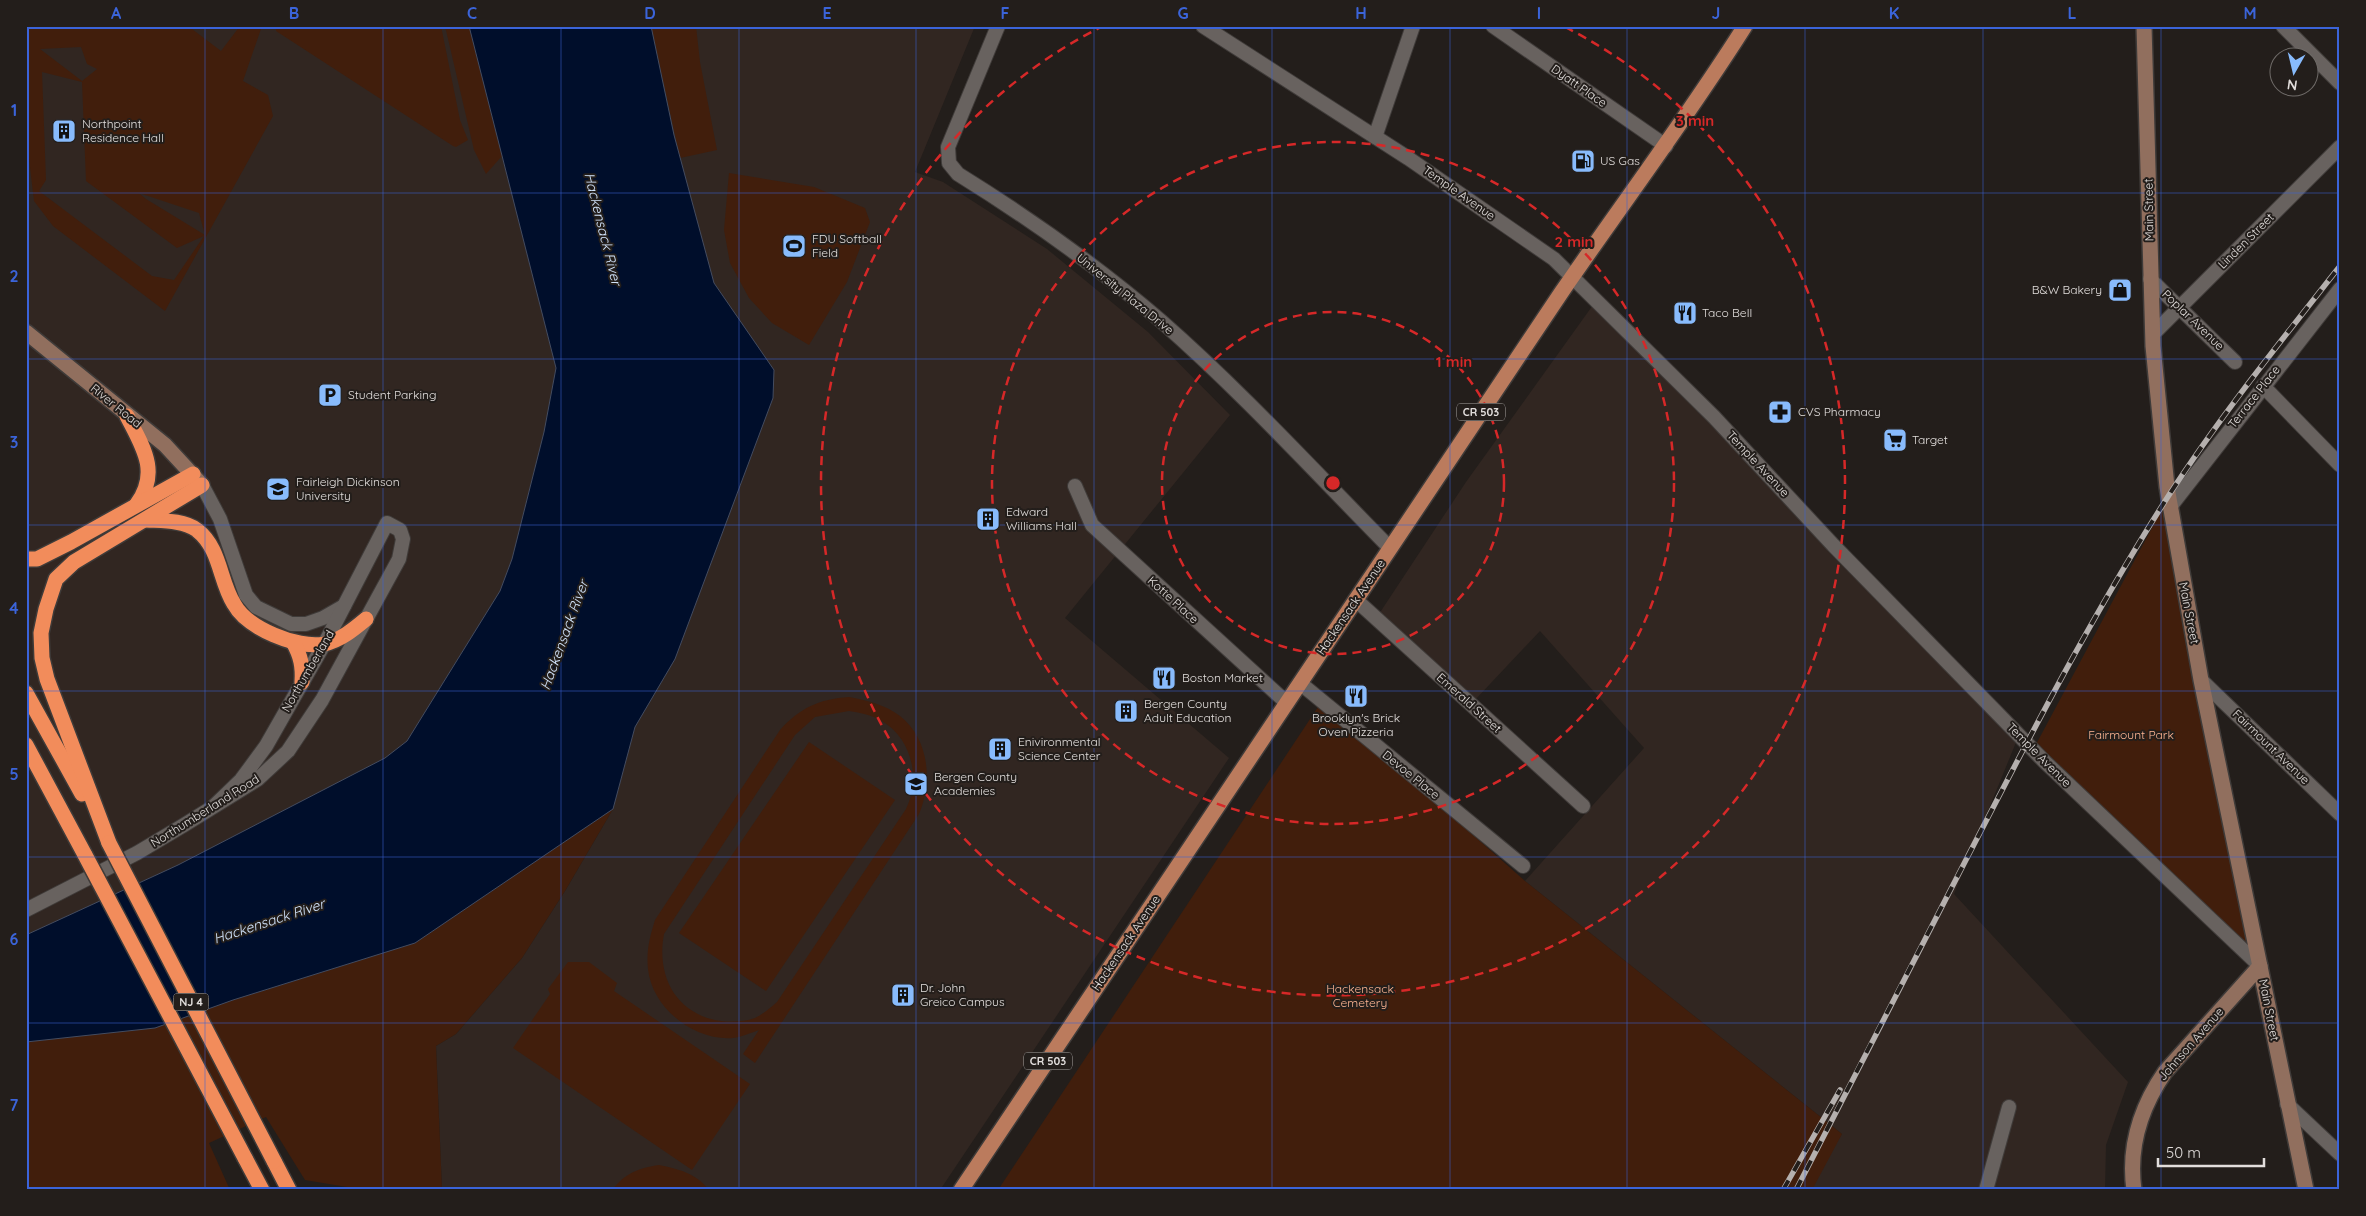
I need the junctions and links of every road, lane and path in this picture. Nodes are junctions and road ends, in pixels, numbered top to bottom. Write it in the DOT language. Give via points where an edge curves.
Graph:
graph roads {
  1 [pos="998,26"];
  2 [pos="1203,26"];
  3 [pos="1413,26"];
  4 [pos="1493,26"];
  5 [pos="1745,26"];
  6 [pos="2144,26"];
  7 [pos="2283,26"];
  8 [pos="2340,83"];
  9 [pos="1375,138"];
  10 [pos="1666,146"];
  11 [pos="2340,148"];
  12 [pos="1573,276"];
  13 [pos="2150,279"];
  14 [pos="2340,288"];
  15 [pos="2180,307"];
  16 [pos="26,332"];
  17 [pos="2153,334"];
  18 [pos="2236,362"];
  19 [pos="2263,386"];
  20 [pos="128,416"];
  21 [pos="2340,465"];
  22 [pos="197,480"];
  23 [pos="1075,486"];
  24 [pos="136,506"];
  25 [pos="2170,507"];
  26 [pos="146,520"];
  27 [pos="387,523"];
  28 [pos="1390,548"];
  29 [pos="26,559"];
  30 [pos="1356,600"];
  31 [pos="345,606"];
  32 [pos="366,619"];
  33 [pos="293,642"];
  34 [pos="324,644"];
  35 [pos="2201,680"];
  36 [pos="302,682"];
  37 [pos="1300,683"];
  38 [pos="26,693"];
  39 [pos="1286,703"];
  40 [pos="26,745"];
  41 [pos="1583,806"];
  42 [pos="213,807"];
  43 [pos="2340,814"];
  44 [pos="109,844"];
  45 [pos="1523,866"];
  46 [pos="26,910"];
  47 [pos="2260,966"];
  48 [pos="2287,1104"];
  49 [pos="2009,1107"];
  50 [pos="2340,1154"];
  51 [pos="262,1190"];
  52 [pos="289,1190"];
  53 [pos="961,1190"];
  54 [pos="1986,1190"];
  55 [pos="2134,1190"];
  56 [pos="2306,1190"];
  1 -- 28 [label="street, University Plaza Drive" via="948,147 949,163 958,174 1058,239 1162,322 1214,370"];
  2 -- 9 [label="street, Temple Avenue"];
  3 -- 9 [label="street"];
  4 -- 10 [label="street, Dyatt Place"];
  5 -- 10 [label="main road, Hackensack Avenue / CR 503"];
  6 -- 13 [label="main road, Main Street"];
  7 -- 8 [label="street"];
  9 -- 12 [label="street, Temple Avenue" via="1554,259"];
  10 -- 12 [label="main road, Hackensack Avenue / CR 503"];
  11 -- 15 [label="street, Linden Street"];
  12 -- 28 [label="main road, Hackensack Avenue / CR 503"];
  12 -- 47 [label="street, Temple Avenue" via="1714,417 1833,545 2045,762"];
  13 -- 15 [label="street, Poplar Avenue"];
  13 -- 17 [label="main road, Main Street"];
  14 -- 19 [label="street, Terrace Place"];
  15 -- 17 [label="street, Linden Street"];
  15 -- 18 [label="street, Poplar Avenue"];
  16 -- 20 [label="main road, River Road"];
  17 -- 25 [label="main road, Main Street"];
  19 -- 21 [label="street"];
  19 -- 25 [label="street, Terrace Place"];
  20 -- 22 [label="main road, River Road" via="165,445"];
  20 -- 24 [label="highway" via="146,452 150,478 146,492"];
  22 -- 24 [label="highway"];
  22 -- 26 [label="highway"];
  22 -- 31 [label="street" via="220,519 246,595 256,607 290,624 298,624 323,618"];
  23 -- 39 [label="street, Kotte Place" via="1092,525"];
  24 -- 29 [label="highway" via="37,559"];
  25 -- 35 [label="main road, Main Street"];
  26 -- 33 [label="highway" via="170,521 196,529 217,556 235,607 275,636"];
  26 -- 44 [label="highway" via="74,562 56,578 41,633 47,679"];
  27 -- 31 [label="street, Northumberland"];
  27 -- 32 [label="street, Northumberland Road" via="400,530 403,539 399,559"];
  28 -- 30 [label="main road, Hackensack Avenue / CR 503"];
  30 -- 37 [label="main road, Hackensack Avenue / CR 503"];
  30 -- 41 [label="street, Emerald Street"];
  31 -- 34 [label="street, Northumberland"];
  32 -- 34 [label="highway" via="346,635"];
  32 -- 42 [label="street, Northumberland Road" via="322,700 288,751 258,779"];
  33 -- 34 [label="highway"];
  33 -- 36 [label="highway" via="300,654"];
  34 -- 36 [label="street, Northumberland"];
  35 -- 43 [label="street, Fairmount Avenue"];
  35 -- 47 [label="main road, Main Street"];
  36 -- 42 [label="street, Northumberland" via="266,746 241,780"];
  37 -- 39 [label="main road, Hackensack Avenue / CR 503"];
  37 -- 45 [label="street, Devoe Place"];
  38 -- 44 [label="highway, NJ 4"];
  39 -- 53 [label="main road, Hackensack Avenue / CR 503"];
  40 -- 51 [label="highway, NJ 4, bridge"];
  42 -- 46 [label="street, Northumberland Road" via="137,853"];
  44 -- 52 [label="highway, NJ 4, bridge"];
  47 -- 48 [label="main road, Main Street"];
  47 -- 55 [label="main road, Johnson Avenue" via="2153,1089 2136,1133"];
  48 -- 50 [label="street"];
  48 -- 56 [label="main road, Main Street"];
  49 -- 54 [label="street"];
}
